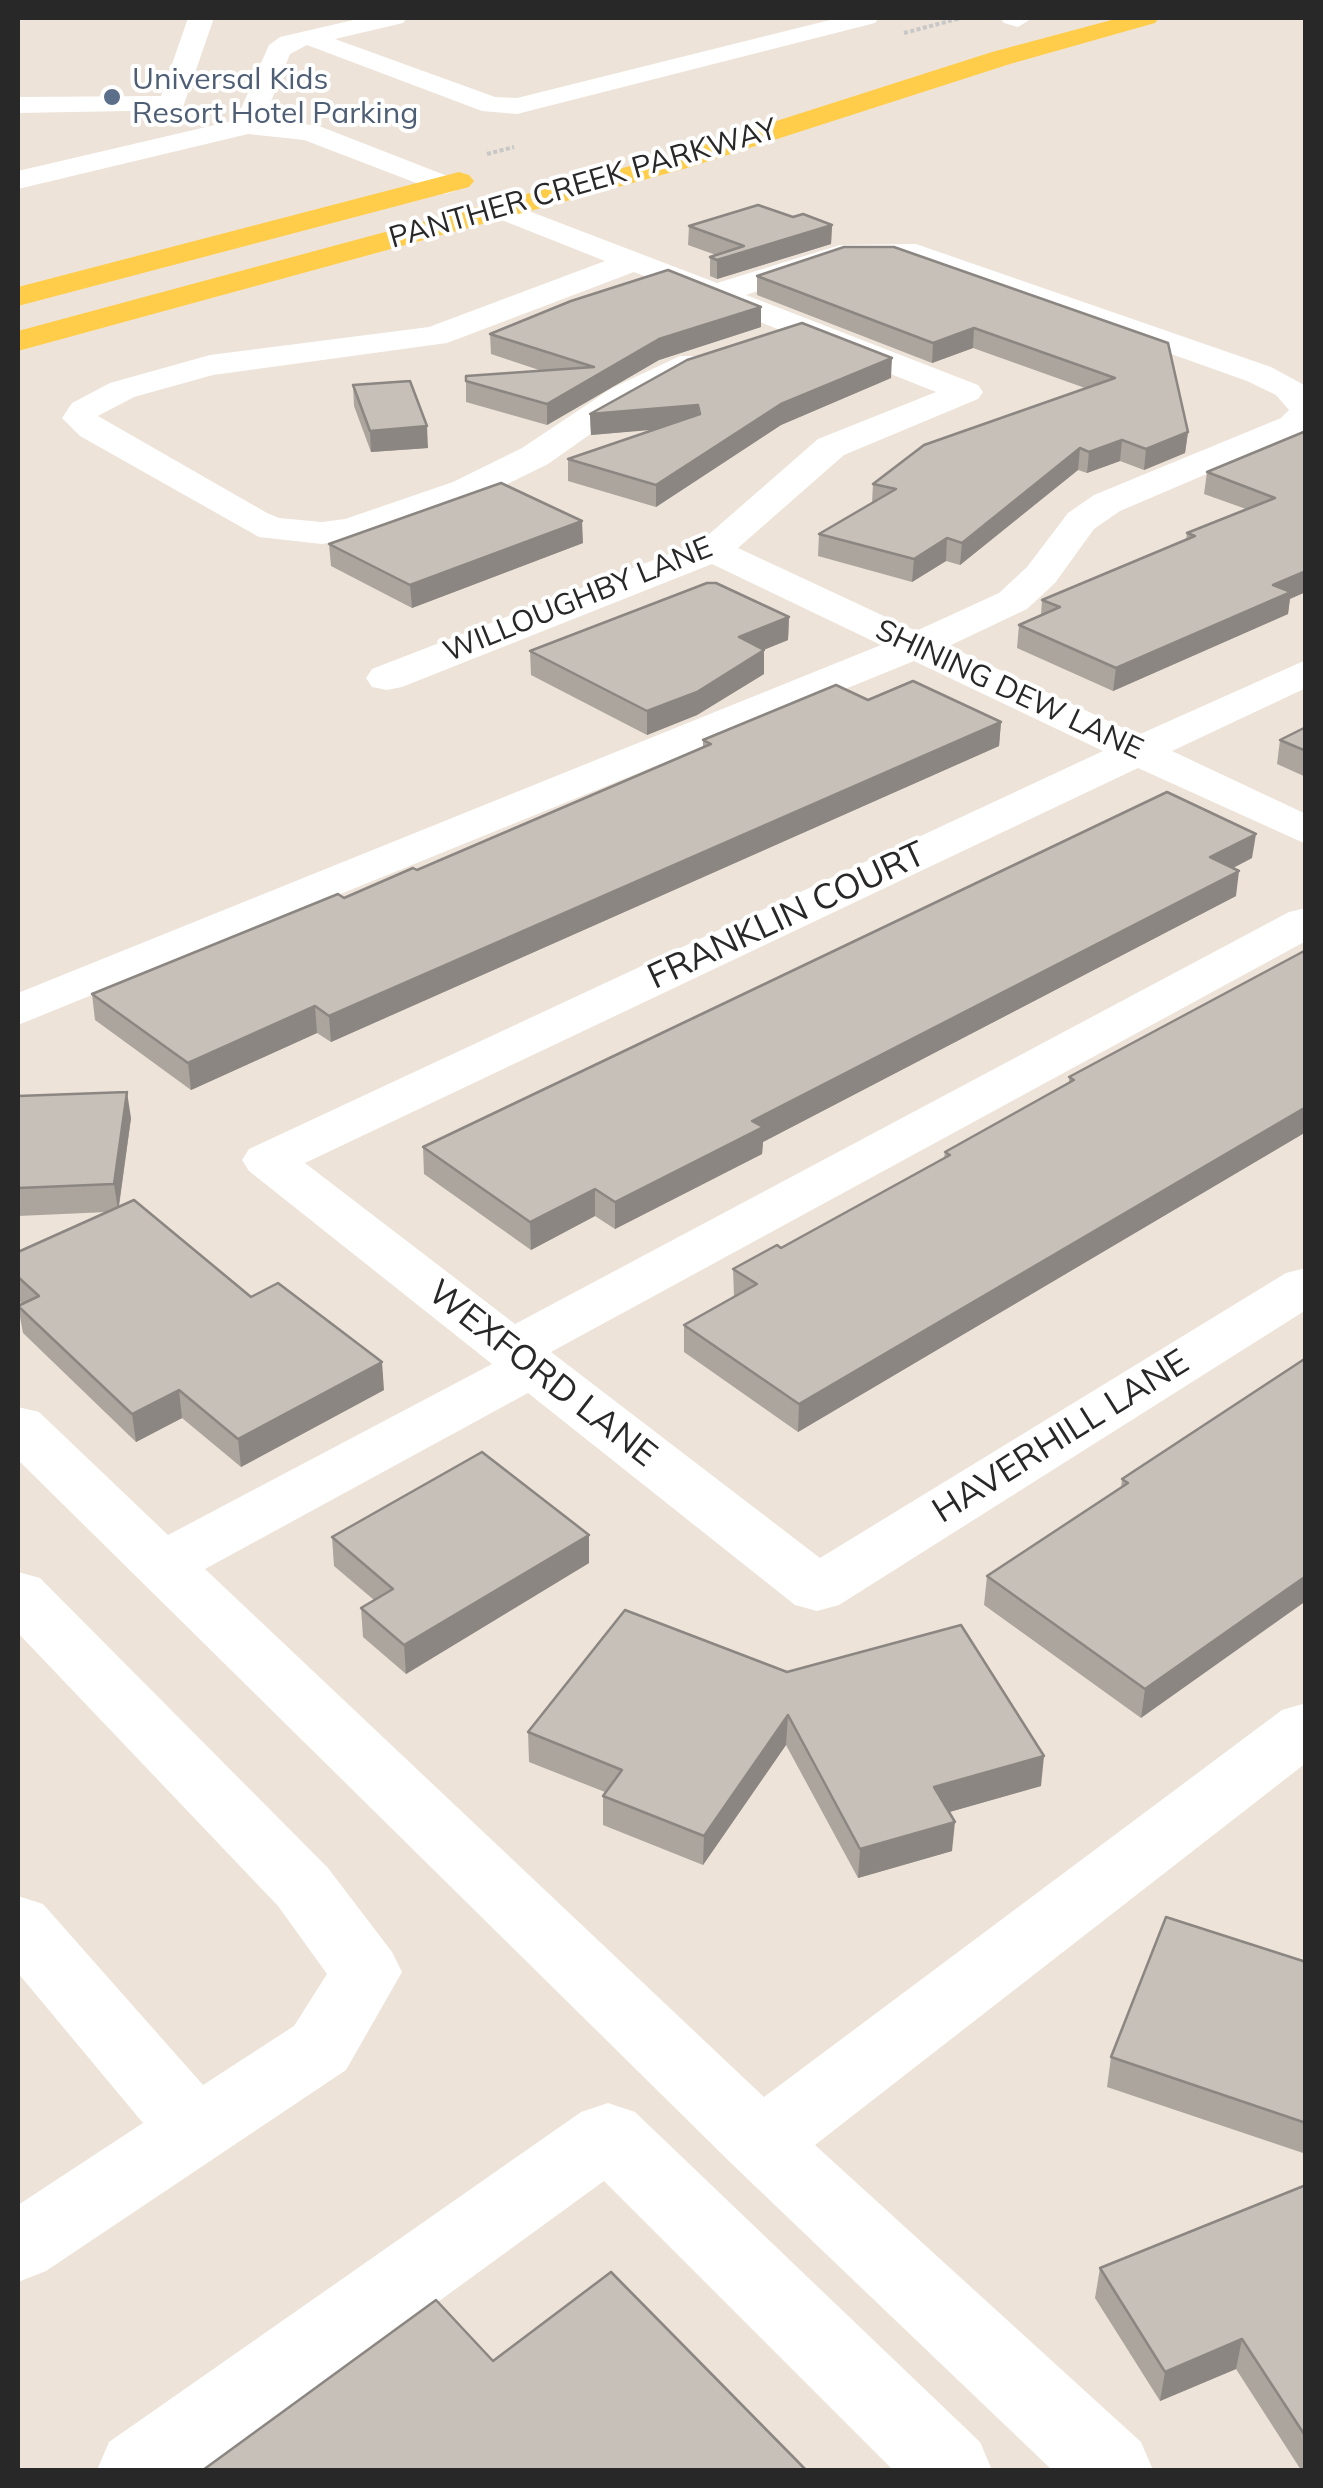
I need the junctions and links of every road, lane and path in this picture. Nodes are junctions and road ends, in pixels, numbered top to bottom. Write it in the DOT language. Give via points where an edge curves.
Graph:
graph roads {
  1 [pos="201,18"];
  2 [pos="394,18"];
  3 [pos="866,18"];
  4 [pos="1018,18"];
  5 [pos="1146,18"];
  6 [pos="984,28"];
  7 [pos="318,35"];
  8 [pos="172,104"];
  9 [pos="18,105"];
  10 [pos="248,126"];
  11 [pos="99,131"];
  12 [pos="484,175"];
  13 [pos="18,180"];
  14 [pos="445,185"];
  15 [pos="500,209"];
  16 [pos="634,262"];
  17 [pos="716,294"];
  18 [pos="18,298"];
  19 [pos="803,328"];
  20 [pos="18,341"];
  21 [pos="1306,410"];
  22 [pos="713,550"];
  23 [pos="915,646"];
  24 [pos="1306,672"];
  25 [pos="387,678"];
  26 [pos="1137,751"];
  27 [pos="1306,830"];
  28 [pos="1306,922"];
  29 [pos="18,1010"];
  30 [pos="268,1160"];
  31 [pos="1306,1285"];
  32 [pos="522,1358"];
  33 [pos="18,1426"];
  34 [pos="162,1565"];
  35 [pos="817,1589"];
  36 [pos="18,1594"];
  37 [pos="1306,1727"];
  38 [pos="18,1924"];
  39 [pos="195,2130"];
  40 [pos="761,2143"];
  41 [pos="18,2248"];
  42 [pos="139,2470"];
  43 [pos="950,2470"];
  44 [pos="1110,2470"];
  1 -- 8 [label="street"];
  2 -- 7 [label="street"];
  3 -- 7 [label="street" via="518,106 478,100 317,41"];
  4 -- 6 [label="main road"];
  5 -- 15 [label="main road, PANTHER CREEK PARKWAY" via="677,162"];
  7 -- 10 [label="street" via="278,50"];
  8 -- 9 [label="street"];
  8 -- 11 [label="street" via="166,115"];
  10 -- 13 [label="street"];
  10 -- 14 [label="street" via="309,132"];
  12 -- 14 [label="main road, PANTHER CREEK PARKWAY"];
  14 -- 15 [label="main road"];
  14 -- 18 [label="main road, PANTHER CREEK PARKWAY"];
  15 -- 16 [label="street"];
  15 -- 20 [label="main road, PANTHER CREEK PARKWAY"];
  16 -- 17 [label="street"];
  16 -- 19 [label="street" via="435,336 177,373 100,399 79,418 254,521 322,533 466,490 535,456 624,395"];
  17 -- 19 [label="street"];
  17 -- 21 [label="street" via="840,254 916,252 1258,374 1288,388"];
  19 -- 22 [label="street, WILLOUGHBY LANE" via="966,392 831,447"];
  21 -- 23 [label="street" via="1293,425 1107,502 1081,521 1014,601"];
  22 -- 23 [label="street, SHINING DEW LANE"];
  22 -- 25 [label="street, WILLOUGHBY LANE"];
  23 -- 26 [label="street, SHINING DEW LANE"];
  23 -- 29 [label="street"];
  24 -- 26 [label="street, FRANKLIN COURT"];
  26 -- 27 [label="street, SHINING DEW LANE"];
  26 -- 30 [label="street, FRANKLIN COURT"];
  28 -- 32 [label="street"];
  30 -- 32 [label="street, WEXFORD LANE"];
  31 -- 35 [label="street, HAVERHILL LANE"];
  32 -- 34 [label="street"];
  32 -- 35 [label="street, WEXFORD LANE"];
  33 -- 34 [label="street"];
  34 -- 40 [label="street"];
  36 -- 39 [label="street" via="303,1887 366,1972 320,2048"];
  37 -- 40 [label="street"];
  38 -- 39 [label="street"];
  39 -- 41 [label="street"];
  40 -- 44 [label="street"];
  42 -- 43 [label="street" via="608,2135"];
}
